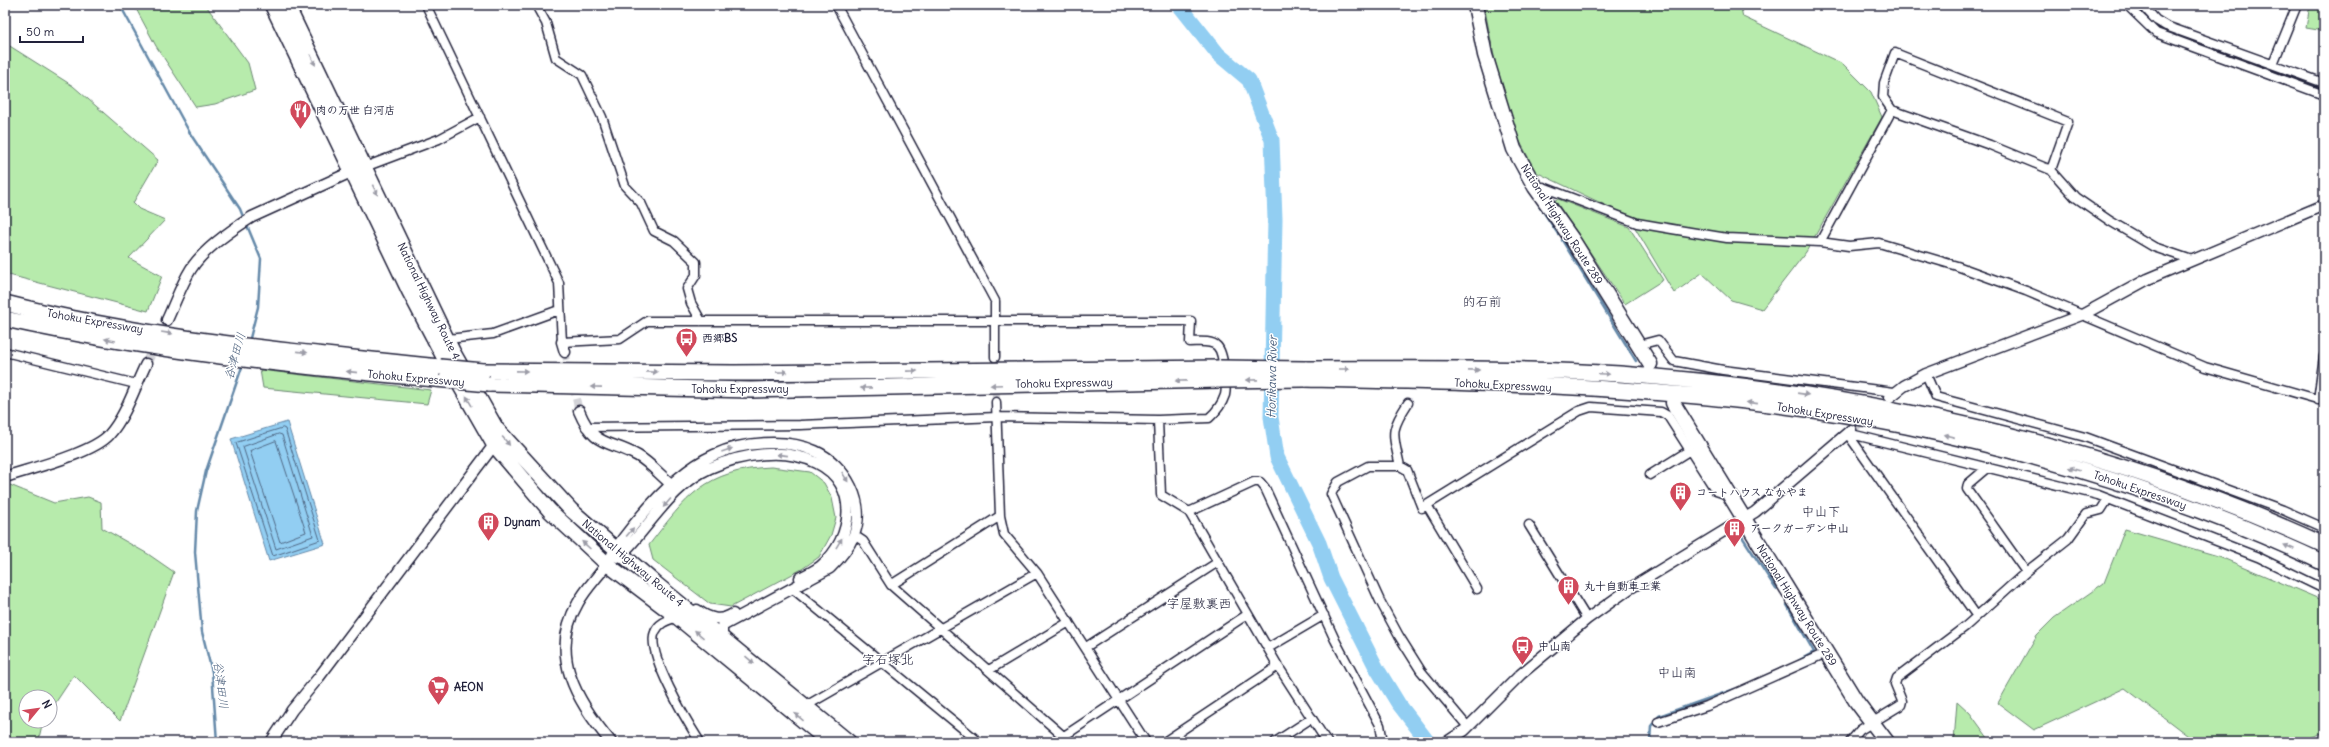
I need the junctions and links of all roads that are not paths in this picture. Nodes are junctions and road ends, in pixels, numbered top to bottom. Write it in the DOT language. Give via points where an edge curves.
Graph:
graph roads {
  1 [pos="272,5"];
  2 [pos="287,5"];
  3 [pos="426,5"];
  4 [pos="536,5"];
  5 [pos="836,5"];
  6 [pos="1475,5"];
  7 [pos="2127,5"];
  8 [pos="2146,5"];
  9 [pos="2296,5"];
  10 [pos="2273,64"];
  11 [pos="2324,83"];
  12 [pos="2324,95"];
  13 [pos="1892,110"];
  14 [pos="480,117"];
  15 [pos="358,170"];
  16 [pos="2051,170"];
  17 [pos="1535,187"];
  18 [pos="2324,205"];
  19 [pos="1820,242"];
  20 [pos="2192,260"];
  21 [pos="5,302"];
  22 [pos="559,310"];
  23 [pos="2084,314"];
  24 [pos="5,319"];
  25 [pos="167,320"];
  26 [pos="701,321"];
  27 [pos="995,322"];
  28 [pos="448,339"];
  29 [pos="1639,345"];
  30 [pos="5,352"];
  31 [pos="261,354"];
  32 [pos="2324,356"];
  33 [pos="995,358"];
  34 [pos="146,364"];
  35 [pos="1650,364"];
  36 [pos="1305,374"];
  37 [pos="1926,374"];
  38 [pos="136,384"];
  39 [pos="1892,394"];
  40 [pos="2321,400"];
  41 [pos="996,402"];
  42 [pos="1408,403"];
  43 [pos="1673,403"];
  44 [pos="579,411"];
  45 [pos="997,417"];
  46 [pos="1158,420"];
  47 [pos="586,427"];
  48 [pos="1849,432"];
  49 [pos="494,445"];
  50 [pos="1690,450"];
  51 [pos="1400,466"];
  52 [pos="1988,467"];
  53 [pos="1650,475"];
  54 [pos="5,476"];
  55 [pos="671,484"];
  56 [pos="1728,495"];
  57 [pos="2108,499"];
  58 [pos="1427,505"];
  59 [pos="1189,512"];
  60 [pos="1000,516"];
  61 [pos="1744,520"];
  62 [pos="1529,525"];
  63 [pos="2324,528"];
  64 [pos="854,536"];
  65 [pos="2324,545"];
  66 [pos="619,552"];
  67 [pos="1218,562"];
  68 [pos="2324,563"];
  69 [pos="607,564"];
  70 [pos="1037,572"];
  71 [pos="2026,572"];
  72 [pos="655,583"];
  73 [pos="891,585"];
  74 [pos="793,589"];
  75 [pos="1477,589"];
  76 [pos="2324,589"];
  77 [pos="1248,614"];
  78 [pos="1324,615"];
  79 [pos="1976,615"];
  80 [pos="678,617"];
  81 [pos="1587,619"];
  82 [pos="1069,622"];
  83 [pos="941,628"];
  84 [pos="722,636"];
  85 [pos="1086,648"];
  86 [pos="1268,648"];
  87 [pos="1826,653"];
  88 [pos="880,662"];
  89 [pos="1278,666"];
  90 [pos="989,670"];
  91 [pos="1118,699"];
  92 [pos="804,707"];
  93 [pos="1312,718"];
  94 [pos="1658,722"];
  95 [pos="1871,722"];
  96 [pos="1466,729"];
  97 [pos="1068,739"];
  98 [pos="271,742"];
  99 [pos="611,742"];
  100 [pos="700,742"];
  101 [pos="829,742"];
  102 [pos="849,742"];
  103 [pos="979,742"];
  104 [pos="1055,742"];
  105 [pos="1146,742"];
  106 [pos="1164,742"];
  107 [pos="1275,742"];
  108 [pos="1327,742"];
  109 [pos="1384,742"];
  110 [pos="1447,742"];
  111 [pos="1850,742"];
  112 [pos="1887,742"];
  1 -- 15 [label="highway, National Highway Route 4"];
  2 -- 15 [label="highway, National Highway Route 4, one-way"];
  3 -- 14 [label="street"];
  4 -- 26 [label="street" via="546,23 556,58 582,76 585,82 602,118 624,186 641,203 654,231 674,241 696,262 696,275 687,289"];
  5 -- 27 [label="street" via="995,301"];
  6 -- 17 [label="highway, National Highway Route 289" via="1485,55 1514,149"];
  7 -- 12 [label="street" via="2156,33"];
  8 -- 10 [label="street" via="2145,8 2156,20 2166,26"];
  9 -- 10 [label="street"];
  10 -- 11 [label="street"];
  13 -- 16 [label="street"];
  13 -- 16 [label="street" via="1883,98 1884,83 1895,53 2068,122"];
  13 -- 19 [label="street"];
  14 -- 15 [label="street" via="439,139"];
  14 -- 22 [label="street" via="559,283"];
  15 -- 25 [label="street" via="252,217 239,226 199,258 191,269"];
  15 -- 28 [label="highway, National Highway Route 4, one-way"];
  49 -- 15 [label="highway, National Highway Route 4, one-way" via="442,354"];
  16 -- 20 [label="street" via="2075,197 2110,221 2154,247"];
  17 -- 19 [label="street" via="1637,223 1727,238"];
  17 -- 29 [label="highway, National Highway Route 289" via="1572,239"];
  18 -- 20 [label="street"];
  19 -- 23 [label="street" via="1849,246 1879,243 1964,269"];
  20 -- 23 [label="street" via="2148,279"];
  21 -- 31 [label="highway, Tohoku Expressway, one-way" via="42,312 234,344"];
  22 -- 26 [label="street" via="564,347 620,339 647,322"];
  22 -- 28 [label="street" via="493,334"];
  23 -- 37 [label="street"];
  23 -- 40 [label="street" via="2205,367"];
  31 -- 24 [label="highway, Tohoku Expressway, one-way" via="231,359"];
  26 -- 27 [label="street"];
  27 -- 33 [label="street"];
  27 -- 46 [label="street" via="1190,321 1190,342 1207,342 1217,346 1223,357 1225,394 1209,418"];
  28 -- 66 [label="highway, National Highway Route 4, one-way" via="496,428 571,510"];
  29 -- 35 [label="highway, National Highway Route 289"];
  29 -- 39 [label="street" via="1658,340 1674,360 1723,370"];
  30 -- 38 [label="street"];
  31 -- 36 [label="highway, Tohoku Expressway, bridge" via="443,374 750,390 1220,374"];
  32 -- 40 [label="street"];
  34 -- 38 [label="street"];
  36 -- 65 [label="highway, Tohoku Expressway, one-way" via="1540,371 1617,374 1764,388 1839,399 1905,412 2078,454 2225,503"];
  68 -- 36 [label="highway, Tohoku Expressway, one-way" via="2221,518 2132,487 2012,452 1904,426 1764,404 1625,391"];
  37 -- 39 [label="street"];
  37 -- 63 [label="street" via="1936,397 2085,437 2283,510"];
  38 -- 54 [label="street" via="122,415 109,435 86,450"];
  41 -- 45 [label="street"];
  42 -- 51 [label="street" via="1396,422 1394,434"];
  43 -- 56 [label="highway, National Highway Route 289"];
  44 -- 47 [label="street"];
  45 -- 46 [label="street"];
  45 -- 47 [label="street" via="800,425"];
  45 -- 60 [label="street"];
  46 -- 59 [label="street" via="1161,495"];
  47 -- 55 [label="street" via="605,443 637,456"];
  48 -- 52 [label="street"];
  48 -- 61 [label="street"];
  48 -- 79 [label="street"];
  69 -- 49 [label="highway, National Highway Route 4, one-way" via="550,511"];
  49 -- 98 [label="street" via="292,710"];
  50 -- 53 [label="street"];
  50 -- 56 [label="street" via="1716,491"];
  50 -- 58 [label="street" via="1668,416 1661,412 1590,407 1579,411"];
  51 -- 58 [label="street" via="1407,470 1422,508"];
  51 -- 96 [label="street" via="1368,466 1338,482 1331,494 1380,601 1399,636 1421,671"];
  52 -- 57 [label="street" via="2066,485"];
  52 -- 71 [label="street" via="1968,484 1967,489"];
  55 -- 64 [label="street, one-way" via="708,459 733,448 773,444 802,446 828,458 847,478 857,509"];
  66 -- 55 [label="street, one-way"];
  56 -- 61 [label="highway, National Highway Route 289"];
  57 -- 71 [label="street" via="2101,510 2086,514 2068,539"];
  57 -- 76 [label="street" via="2258,557"];
  58 -- 75 [label="street"];
  59 -- 67 [label="street"];
  59 -- 78 [label="street" via="1254,482 1260,482"];
  60 -- 70 [label="street" via="1004,534"];
  60 -- 73 [label="street"];
  61 -- 81 [label="street" via="1629,589"];
  61 -- 87 [label="highway, National Highway Route 289"];
  62 -- 81 [label="street"];
  64 -- 73 [label="street" via="863,541"];
  64 -- 74 [label="street" via="847,549 830,568"];
  66 -- 69 [label="street"];
  66 -- 72 [label="highway, National Highway Route 4"];
  72 -- 66 [label="street, one-way" via="669,588 702,615 711,619 726,618 821,567 833,553 847,528 847,500 842,488 829,471 799,457 776,454 731,460 709,468 674,494"];
  67 -- 77 [label="street"];
  67 -- 85 [label="street"];
  69 -- 80 [label="highway, National Highway Route 4"];
  69 -- 99 [label="street" via="591,582 569,621 565,660 577,695"];
  70 -- 82 [label="street"];
  70 -- 83 [label="street"];
  71 -- 79 [label="street"];
  72 -- 84 [label="highway, National Highway Route 4"];
  73 -- 83 [label="street"];
  74 -- 84 [label="street" via="722,626"];
  74 -- 88 [label="street"];
  77 -- 86 [label="street"];
  77 -- 91 [label="street"];
  78 -- 86 [label="street"];
  78 -- 109 [label="street" via="1380,725"];
  79 -- 95 [label="street" via="1966,626 1897,678 1895,684 1902,701 1901,705"];
  80 -- 100 [label="street" via="658,627 654,633 654,645 677,705"];
  101 -- 80 [label="highway, National Highway Route 4, one-way"];
  81 -- 96 [label="street" via="1521,674"];
  82 -- 85 [label="street"];
  82 -- 90 [label="street"];
  83 -- 88 [label="street"];
  83 -- 90 [label="street"];
  84 -- 92 [label="highway, National Highway Route 4, one-way"];
  85 -- 91 [label="street"];
  86 -- 89 [label="street"];
  87 -- 94 [label="street" via="1707,706"];
  87 -- 95 [label="highway, National Highway Route 289"];
  88 -- 92 [label="street"];
  88 -- 103 [label="street"];
  89 -- 93 [label="street"];
  89 -- 106 [label="street"];
  90 -- 97 [label="street"];
  91 -- 97 [label="street"];
  91 -- 105 [label="street"];
  92 -- 102 [label="highway, National Highway Route 4"];
  93 -- 107 [label="street"];
  93 -- 108 [label="street"];
  95 -- 111 [label="street"];
  95 -- 112 [label="highway, National Highway Route 289"];
  96 -- 110 [label="street"];
  97 -- 104 [label="street"];
}
